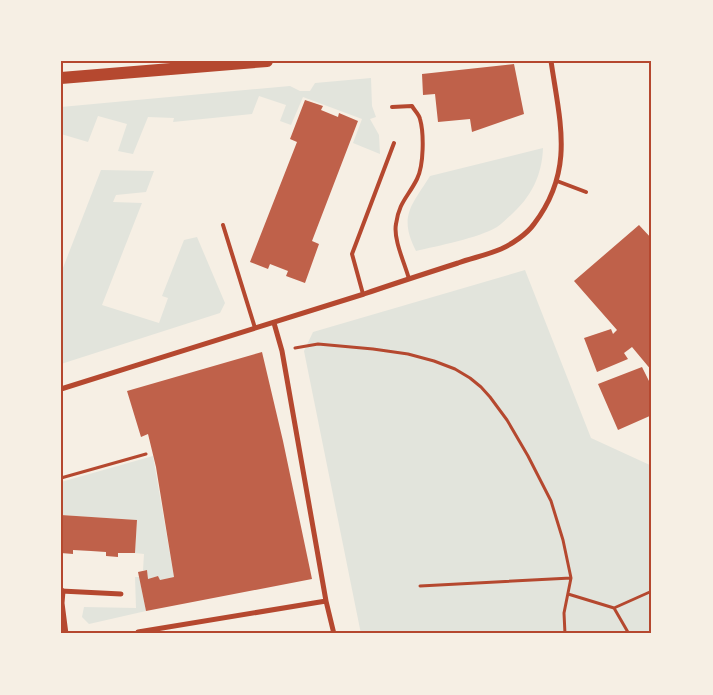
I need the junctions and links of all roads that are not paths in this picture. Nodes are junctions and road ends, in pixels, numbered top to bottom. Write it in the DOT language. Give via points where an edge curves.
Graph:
graph roads {
  1 [pos="267,61"];
  2 [pos="551,61"];
  3 [pos="61,78"];
  4 [pos="392,107"];
  5 [pos="394,144"];
  6 [pos="557,181"];
  7 [pos="586,192"];
  8 [pos="224,225"];
  9 [pos="409,279"];
  10 [pos="363,294"];
  11 [pos="274,324"];
  12 [pos="255,328"];
  13 [pos="61,389"];
  14 [pos="62,591"];
  15 [pos="121,594"];
  16 [pos="326,601"];
  17 [pos="138,632"];
  18 [pos="66,634"];
  19 [pos="334,634"];
  1 -- 3 [label="main road"];
  2 -- 6 [label="street" via="561,129 562,157"];
  4 -- 9 [label="lane" via="412,106 420,118 422,164 417,179 401,204 395,226"];
  5 -- 10 [label="lane" via="352,254"];
  6 -- 7 [label="lane"];
  6 -- 9 [label="street" via="544,211 519,238 501,248"];
  8 -- 12 [label="lane"];
  9 -- 10 [label="street"];
  10 -- 11 [label="street"];
  11 -- 12 [label="street"];
  11 -- 16 [label="street" via="282,351"];
  12 -- 13 [label="street"];
  14 -- 15 [label="street"];
  14 -- 18 [label="street"];
  16 -- 17 [label="street"];
  16 -- 19 [label="street"];
}
